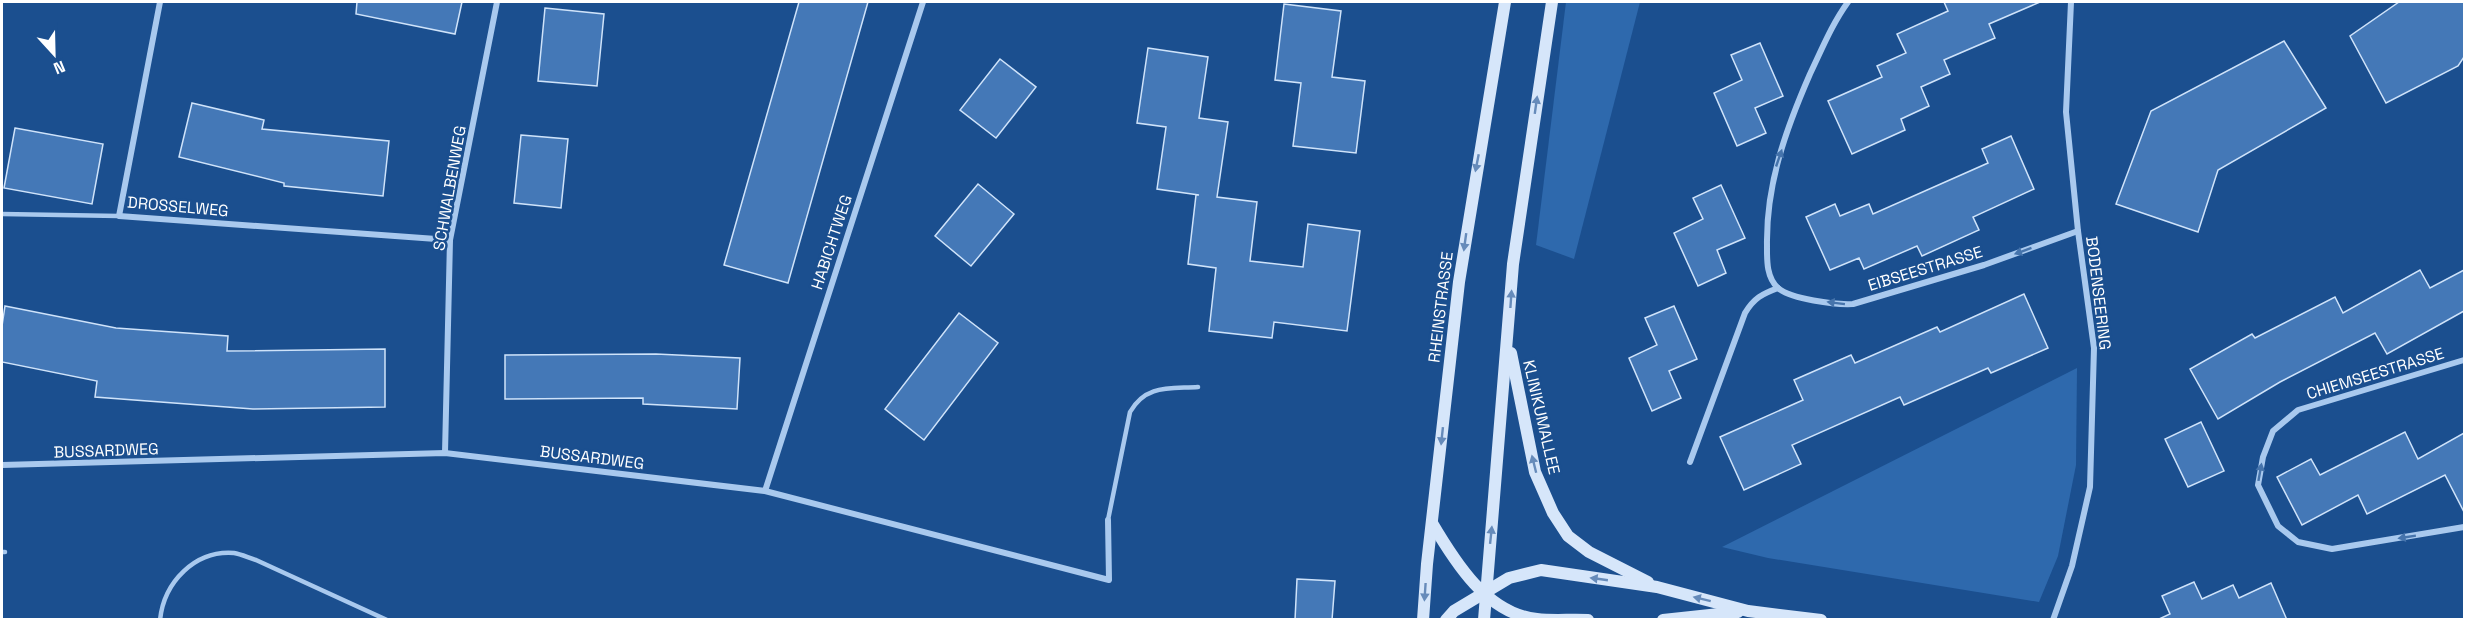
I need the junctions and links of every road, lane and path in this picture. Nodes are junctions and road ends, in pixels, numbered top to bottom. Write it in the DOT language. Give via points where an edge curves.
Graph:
graph roads {
  1 [pos="160,2"];
  2 [pos="497,2"];
  3 [pos="923,2"];
  4 [pos="1505,2"];
  5 [pos="1552,2"];
  6 [pos="1848,2"];
  7 [pos="2071,2"];
  8 [pos="2,214"];
  9 [pos="119,216"];
  10 [pos="2078,231"];
  11 [pos="450,240"];
  12 [pos="1778,288"];
  13 [pos="1508,339"];
  14 [pos="2464,360"];
  15 [pos="1198,387"];
  16 [pos="445,453"];
  17 [pos="1690,462"];
  18 [pos="2,465"];
  19 [pos="765,491"];
  20 [pos="1108,520"];
  21 [pos="1432,523"];
  22 [pos="2464,527"];
  23 [pos="1657,587"];
  24 [pos="1485,593"];
  25 [pos="1748,610"];
  26 [pos="160,620"];
  27 [pos="387,620"];
  28 [pos="1424,620"];
  29 [pos="1446,620"];
  30 [pos="1484,620"];
  31 [pos="1588,620"];
  32 [pos="1663,620"];
  33 [pos="1821,620"];
  34 [pos="2053,620"];
  1 -- 9 [label="street, DROSSELWEG"];
  2 -- 11 [label="street, SCHWALBENWEG"];
  3 -- 19 [label="street, HABICHTWEG"];
  4 -- 21 [label="street, RHEINSTRASSE, one-way" via="1459,282"];
  13 -- 5 [label="street, one-way" via="1513,264"];
  12 -- 6 [label="street, one-way" via="1767,264 1768,202 1774,171 1802,94 1834,21"];
  7 -- 10 [label="street, BODENSEERING" via="2066,112"];
  8 -- 9 [label="lane"];
  9 -- 11 [label="street, DROSSELWEG"];
  10 -- 12 [label="street, EIBSEESTRASSE, one-way" via="1984,265 1853,304 1794,295"];
  10 -- 34 [label="street, BODENSEERING" via="2094,348 2090,487 2072,566"];
  11 -- 16 [label="street, SCHWALBENWEG"];
  12 -- 17 [label="street" via="1753,300 1745,313"];
  23 -- 13 [label="street, KLINIKUMALLEE, one-way" via="1589,552 1568,536 1553,513 1535,472"];
  24 -- 13 [label="street, one-way"];
  22 -- 14 [label="street, CHIEMSEESTRASSE, one-way" via="2332,549 2320,547 2298,542 2277,526 2258,485 2273,431 2298,410"];
  15 -- 20 [label="lane" via="1151,390 1137,400 1130,412"];
  16 -- 18 [label="street, BUSSARDWEG"];
  16 -- 19 [label="street, BUSSARDWEG"];
  19 -- 20 [label="street, BUSSARDWEG" via="1109,580"];
  21 -- 24 [label="street" via="1455,563"];
  21 -- 28 [label="street, RHEINSTRASSE, one-way"];
  23 -- 24 [label="street, KLINIKUMALLEE, one-way" via="1541,570 1509,578"];
  25 -- 23 [label="street, KLINIKUMALLEE, one-way"];
  24 -- 29 [label="street, KLINIKUMALLEE"];
  24 -- 30 [label="street"];
  24 -- 31 [label="street" via="1506,610 1536,619"];
  25 -- 32 [label="street, KLINIKUMALLEE"];
  25 -- 33 [label="street, KLINIKUMALLEE"];
  26 -- 27 [label="lane" via="172,585 186,567 209,555 235,553"];
}
